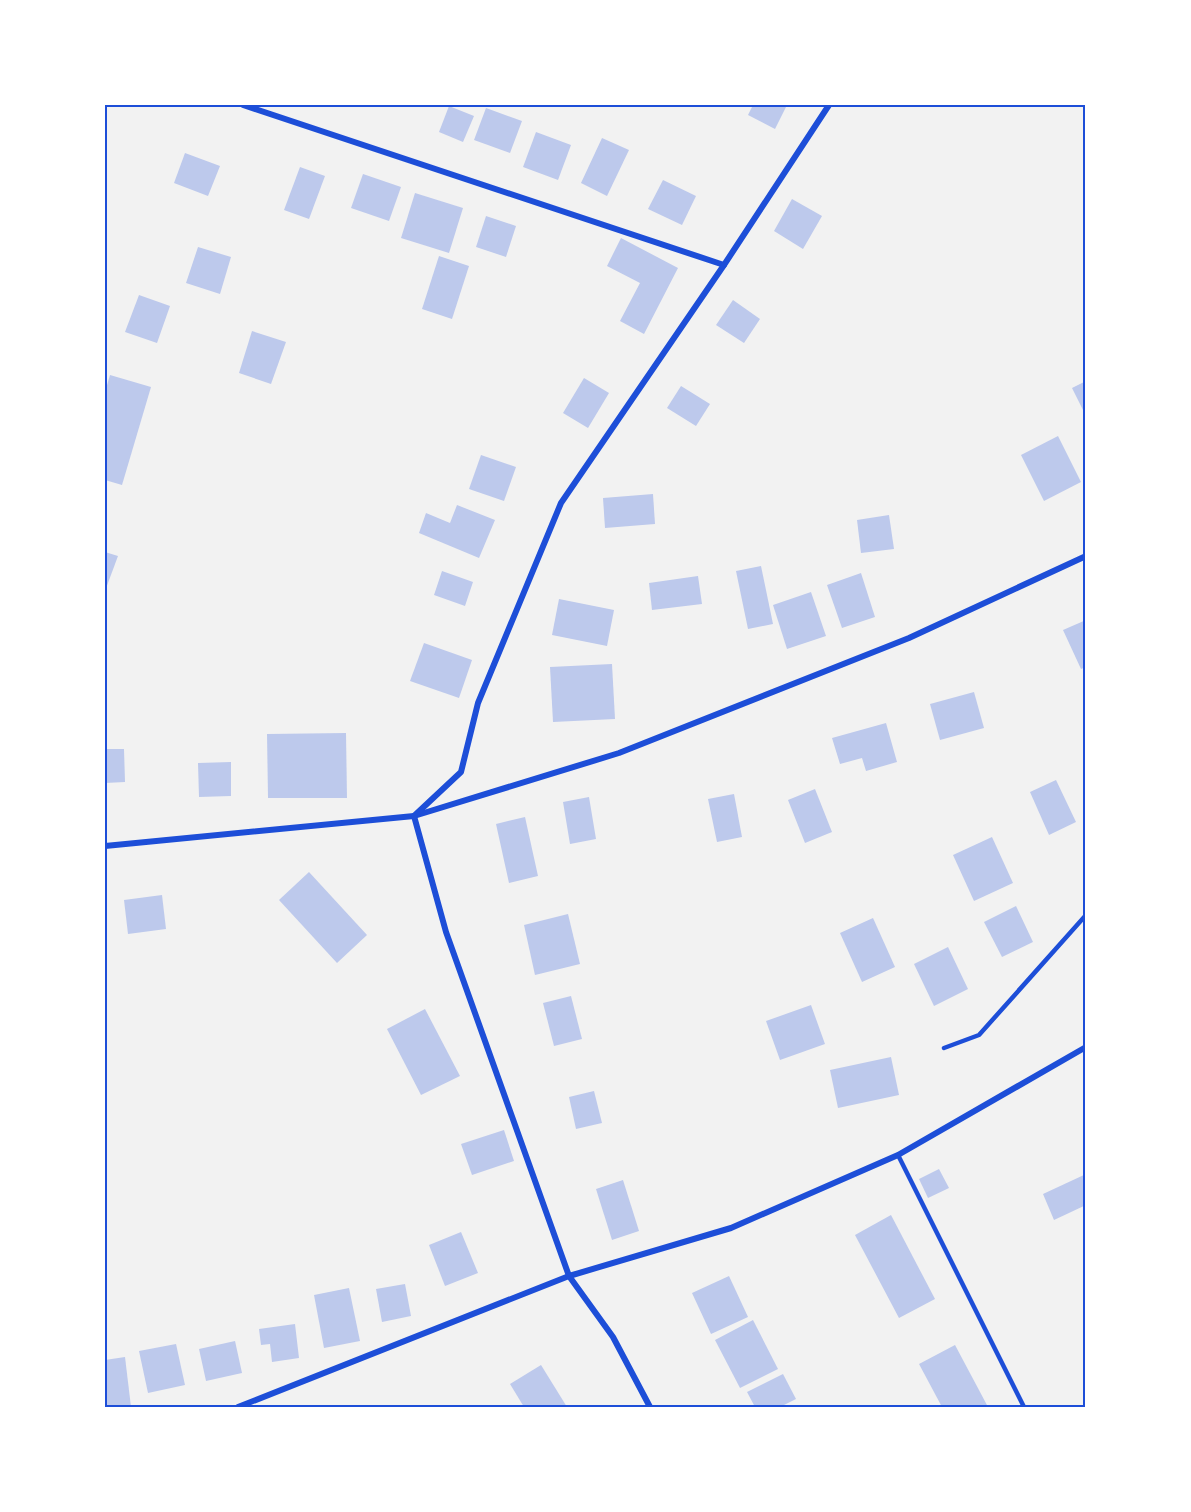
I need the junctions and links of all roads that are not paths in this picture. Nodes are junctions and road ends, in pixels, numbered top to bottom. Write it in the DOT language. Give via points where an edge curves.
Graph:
graph roads {
  1 [pos="243,105"];
  2 [pos="829,105"];
  3 [pos="724,265"];
  4 [pos="1086,556"];
  5 [pos="414,816"];
  6 [pos="105,846"];
  7 [pos="1086,915"];
  8 [pos="1086,1047"];
  9 [pos="944,1048"];
  10 [pos="898,1155"];
  11 [pos="569,1276"];
  12 [pos="238,1407"];
  13 [pos="650,1407"];
  14 [pos="1024,1407"];
  1 -- 3 [label="street"];
  2 -- 3 [label="street"];
  3 -- 5 [label="street" via="561,504 478,703 461,771"];
  4 -- 5 [label="street" via="909,639 619,753"];
  5 -- 6 [label="street"];
  5 -- 11 [label="street" via="447,932"];
  7 -- 9 [label="lane" via="979,1035"];
  8 -- 10 [label="street"];
  10 -- 11 [label="street" via="731,1228"];
  10 -- 14 [label="lane"];
  11 -- 12 [label="street"];
  11 -- 13 [label="street" via="613,1337"];
}
